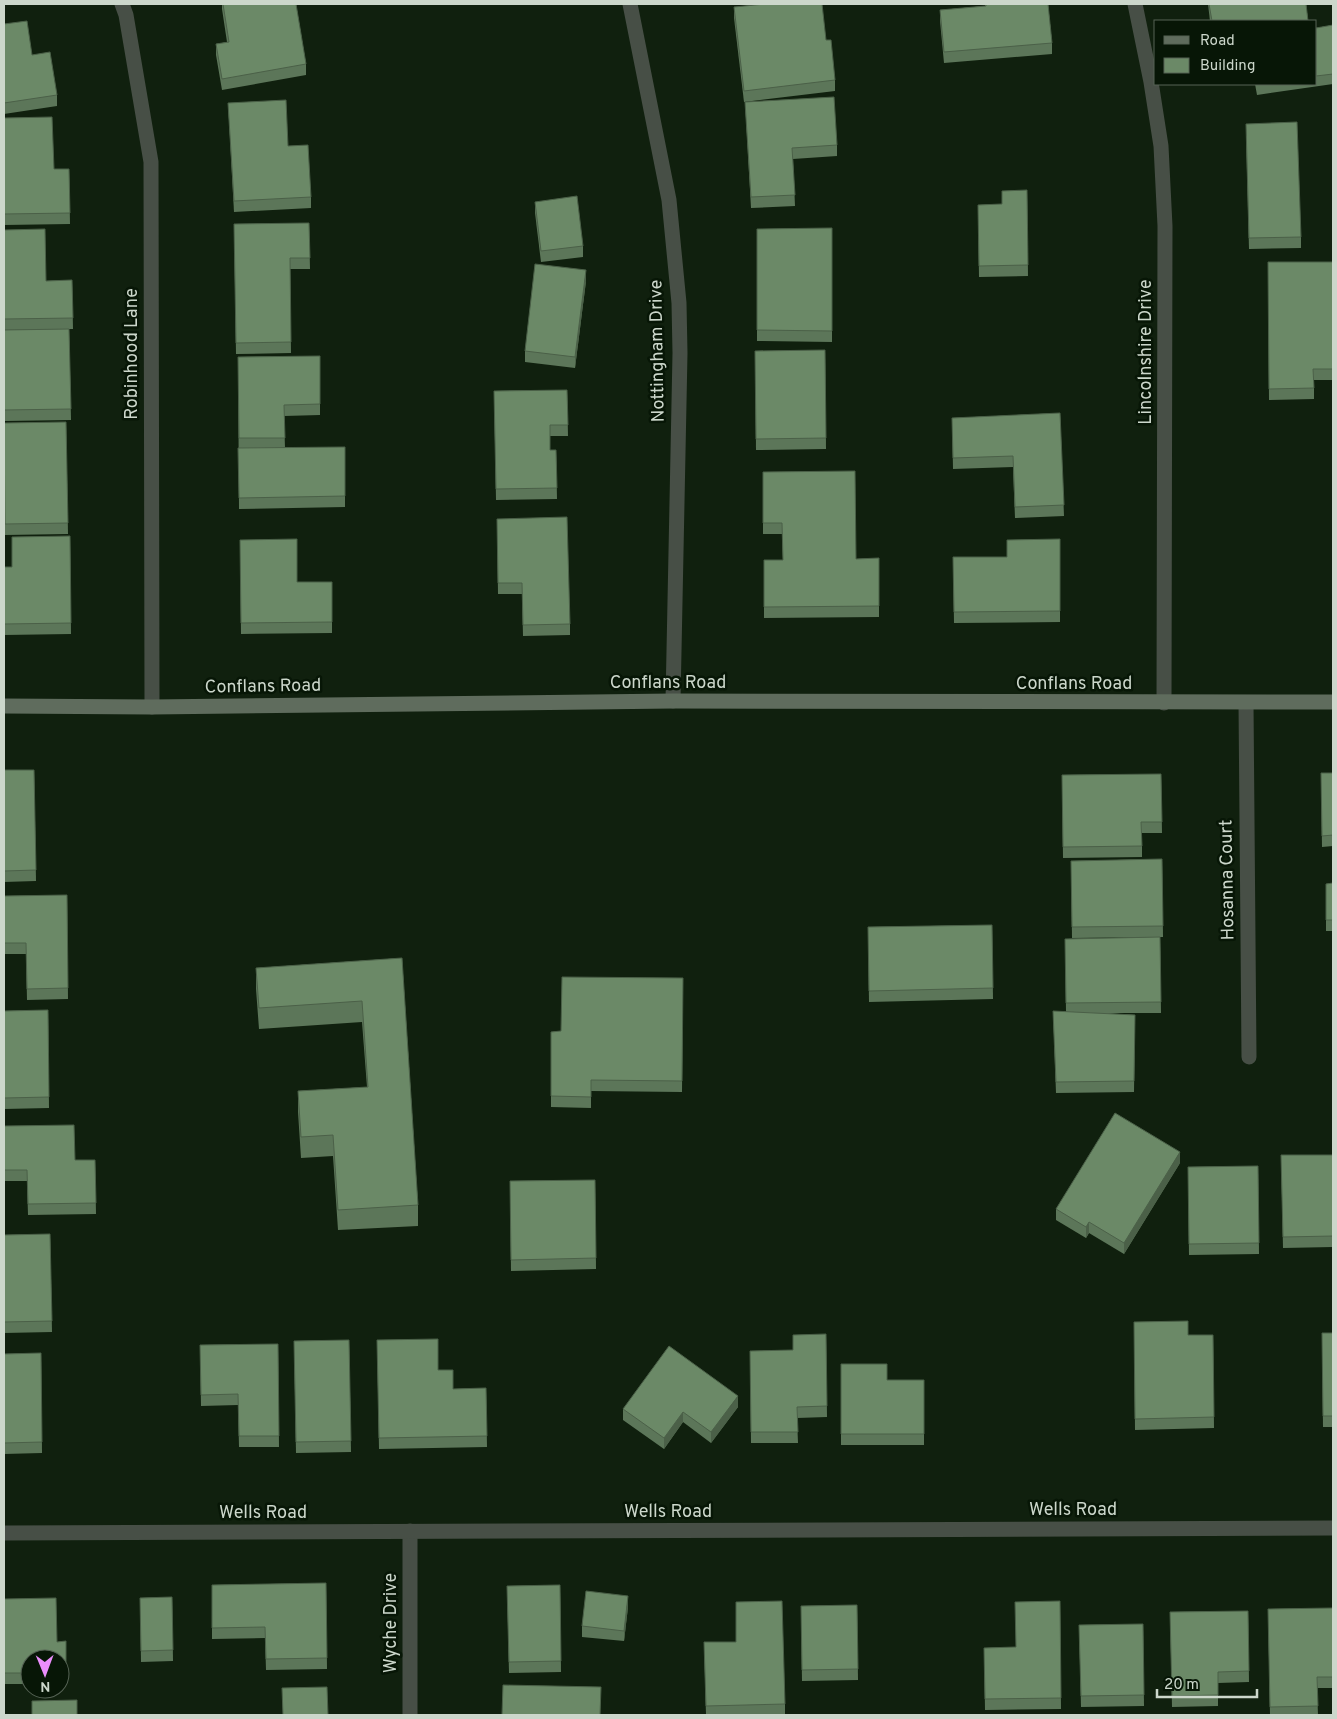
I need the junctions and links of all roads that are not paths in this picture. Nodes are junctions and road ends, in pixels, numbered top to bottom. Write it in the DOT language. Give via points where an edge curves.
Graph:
graph roads {
  1 [pos="122,4"];
  2 [pos="630,4"];
  3 [pos="1135,4"];
  4 [pos="672,701"];
  5 [pos="1333,702"];
  6 [pos="1164,703"];
  7 [pos="1246,703"];
  8 [pos="4,706"];
  9 [pos="152,707"];
  10 [pos="1249,1057"];
  11 [pos="1333,1528"];
  12 [pos="410,1531"];
  13 [pos="4,1533"];
  14 [pos="410,1715"];
  1 -- 9 [label="street, Robinhood Lane" via="151,162"];
  2 -- 4 [label="street, Nottingham Drive" via="669,200 679,304"];
  3 -- 6 [label="street, Lincolnshire Drive" via="1161,146 1165,226"];
  4 -- 6 [label="main road, Conflans Road"];
  4 -- 9 [label="main road, Conflans Road"];
  5 -- 7 [label="main road, Conflans Road"];
  6 -- 7 [label="main road, Conflans Road"];
  7 -- 10 [label="street, Hosanna Court"];
  8 -- 9 [label="main road, Conflans Road"];
  11 -- 12 [label="street, Wells Road"];
  12 -- 13 [label="street, Wells Road"];
  12 -- 14 [label="street, Wyche Drive"];
}
